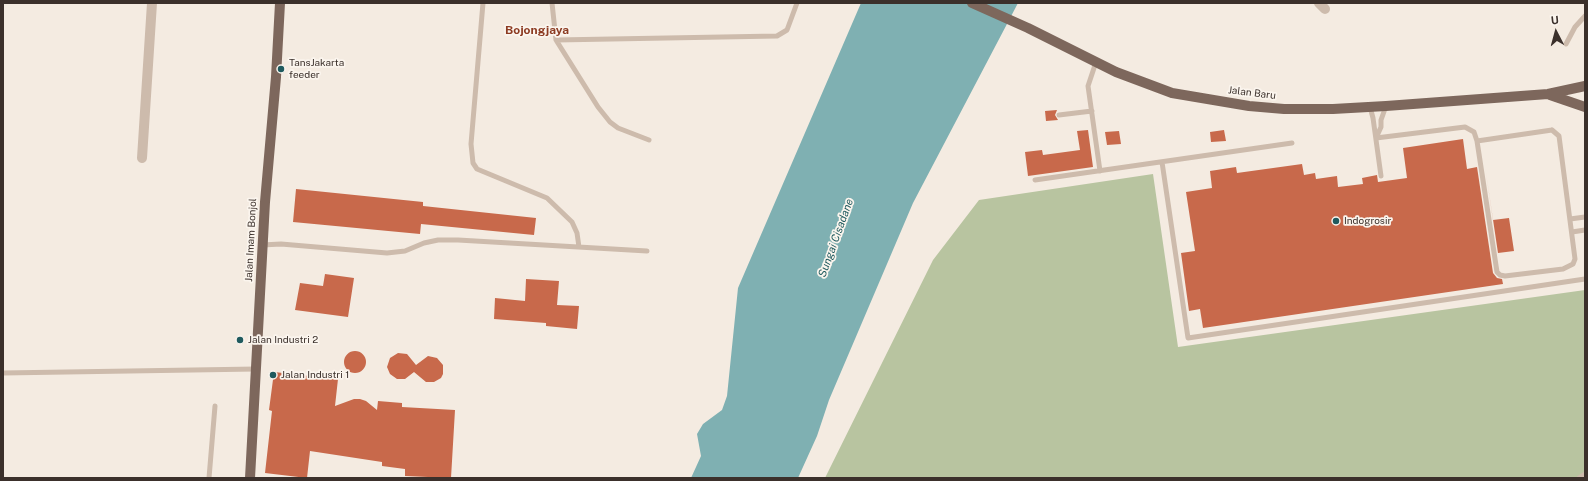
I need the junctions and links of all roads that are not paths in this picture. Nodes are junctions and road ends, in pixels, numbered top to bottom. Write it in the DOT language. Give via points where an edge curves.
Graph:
graph roads {
  1 [pos="152,3"];
  2 [pos="280,3"];
  3 [pos="483,3"];
  4 [pos="552,3"];
  5 [pos="797,3"];
  6 [pos="972,3"];
  7 [pos="1585,16"];
  8 [pos="556,40"];
  9 [pos="1566,44"];
  10 [pos="1096,62"];
  11 [pos="1585,86"];
  12 [pos="1548,94"];
  13 [pos="1386,106"];
  14 [pos="1370,107"];
  15 [pos="1585,107"];
  16 [pos="1092,111"];
  17 [pos="1059,115"];
  18 [pos="1376,138"];
  19 [pos="649,140"];
  20 [pos="1477,140"];
  21 [pos="1292,143"];
  22 [pos="142,158"];
  23 [pos="1162,162"];
  24 [pos="1100,171"];
  25 [pos="1381,176"];
  26 [pos="1034,180"];
  27 [pos="1585,217"];
  28 [pos="1570,219"];
  29 [pos="1585,230"];
  30 [pos="1572,232"];
  31 [pos="262,245"];
  32 [pos="579,247"];
  33 [pos="647,251"];
  34 [pos="1585,279"];
  35 [pos="256,369"];
  36 [pos="3,373"];
  37 [pos="215,406"];
  38 [pos="1585,474"];
  39 [pos="209,478"];
  40 [pos="252,478"];
  41 [pos="1579,478"];
  1 -- 22 [label="street"];
  2 -- 31 [label="main road, Jalan Imam Bonjol"];
  3 -- 32 [label="lane" via="471,144 473,163 477,169 552,201 572,222 577,232"];
  4 -- 8 [label="lane"];
  5 -- 8 [label="lane" via="789,27 777,36"];
  6 -- 10 [label="main road, Jalan Baru"];
  7 -- 9 [label="lane" via="1575,27"];
  8 -- 19 [label="lane" via="610,122 618,128"];
  10 -- 14 [label="main road, Jalan Baru" via="1172,93 1249,106 1284,109"];
  10 -- 16 [label="lane" via="1088,86"];
  11 -- 12 [label="main road, Jalan Baru"];
  12 -- 13 [label="main road, Jalan Baru"];
  12 -- 15 [label="main road, Jalan Baru"];
  13 -- 14 [label="main road, Jalan Baru"];
  13 -- 18 [label="lane"];
  14 -- 18 [label="lane"];
  16 -- 17 [label="lane"];
  16 -- 24 [label="lane"];
  18 -- 20 [label="lane" via="1465,127 1474,132"];
  18 -- 25 [label="lane"];
  20 -- 28 [label="lane" via="1552,130 1560,136"];
  20 -- 30 [label="lane" via="1497,272 1500,275 1563,269 1573,264 1575,259"];
  21 -- 23 [label="lane"];
  23 -- 24 [label="lane"];
  23 -- 34 [label="lane" via="1188,338"];
  24 -- 26 [label="lane"];
  27 -- 28 [label="lane"];
  28 -- 30 [label="lane"];
  29 -- 30 [label="lane"];
  31 -- 32 [label="lane" via="281,244 387,253 405,251 438,240"];
  31 -- 35 [label="main road, Jalan Imam Bonjol"];
  32 -- 33 [label="lane"];
  35 -- 36 [label="lane"];
  35 -- 40 [label="main road, Jalan Imam Bonjol"];
  37 -- 39 [label="lane"];
  38 -- 41 [label="lane"];
}
